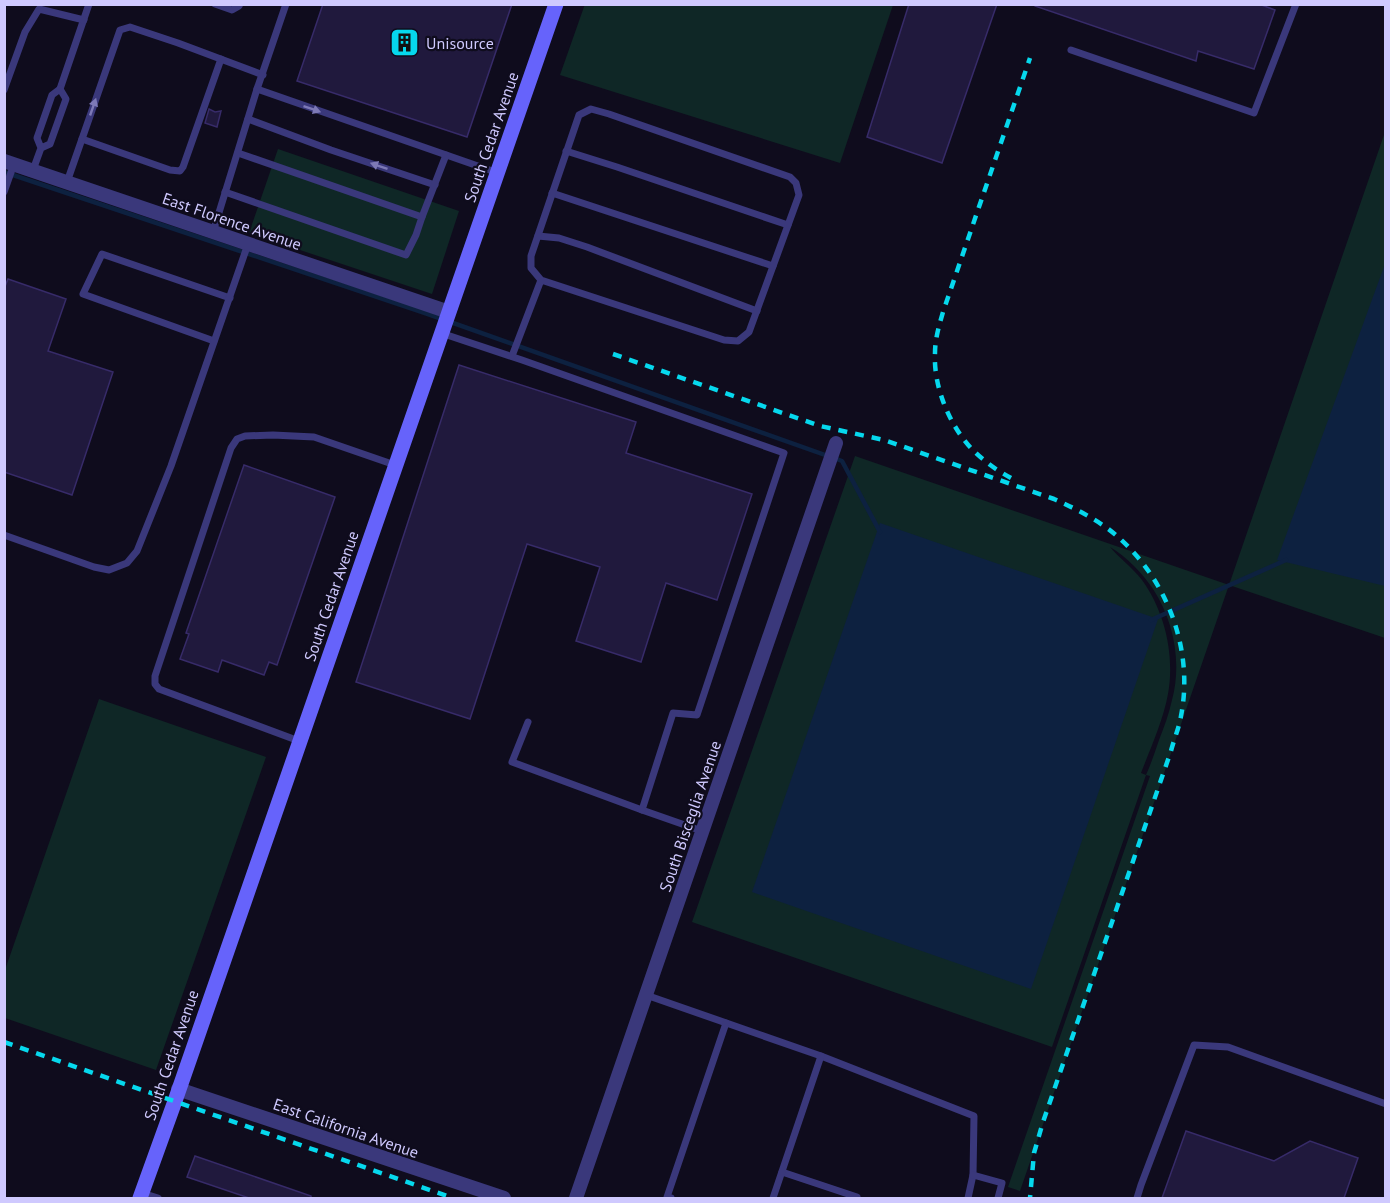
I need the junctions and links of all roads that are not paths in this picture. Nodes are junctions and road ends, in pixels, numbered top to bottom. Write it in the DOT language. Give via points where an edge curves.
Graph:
graph roads {
  1 [pos="29,4"];
  2 [pos="89,4"];
  3 [pos="215,4"];
  4 [pos="240,4"];
  5 [pos="286,4"];
  6 [pos="556,4"];
  7 [pos="1294,5"];
  8 [pos="40,7"];
  9 [pos="84,20"];
  10 [pos="1071,50"];
  11 [pos="221,59"];
  12 [pos="263,75"];
  13 [pos="60,89"];
  14 [pos="4,90"];
  15 [pos="257,90"];
  16 [pos="248,119"];
  17 [pos="82,139"];
  18 [pos="41,148"];
  19 [pos="566,151"];
  20 [pos="237,153"];
  21 [pos="446,155"];
  22 [pos="9,162"];
  23 [pos="33,170"];
  24 [pos="498,173"];
  25 [pos="67,182"];
  26 [pos="435,185"];
  27 [pos="4,192"];
  28 [pos="225,192"];
  29 [pos="552,193"];
  30 [pos="422,217"];
  31 [pos="788,225"];
  32 [pos="213,232"];
  33 [pos="537,236"];
  34 [pos="248,244"];
  35 [pos="773,266"];
  36 [pos="541,280"];
  37 [pos="230,298"];
  38 [pos="757,311"];
  39 [pos="448,312"];
  40 [pos="441,333"];
  41 [pos="214,341"];
  42 [pos="512,356"];
  43 [pos="836,443"];
  44 [pos="395,465"];
  45 [pos="4,535"];
  46 [pos="528,722"];
  47 [pos="299,741"];
  48 [pos="642,810"];
  49 [pos="702,831"];
  50 [pos="646,995"];
  51 [pos="726,1023"];
  52 [pos="821,1056"];
  53 [pos="178,1089"];
  54 [pos="1386,1104"];
  55 [pos="782,1172"];
  56 [pos="973,1174"];
  57 [pos="141,1196"];
  58 [pos="856,1197"];
  59 [pos="158,1198"];
  60 [pos="504,1198"];
  61 [pos="576,1198"];
  62 [pos="672,1198"];
  63 [pos="773,1198"];
  64 [pos="968,1198"];
  65 [pos="998,1198"];
  66 [pos="1137,1198"];
  1 -- 8 [label="lane"];
  2 -- 9 [label="lane"];
  3 -- 4 [label="lane" via="232,10"];
  5 -- 12 [label="lane"];
  6 -- 24 [label="main road, South Cedar Avenue"];
  7 -- 10 [label="lane" via="1254,113"];
  8 -- 9 [label="lane"];
  8 -- 14 [label="lane" via="25,32"];
  9 -- 13 [label="lane"];
  11 -- 12 [label="lane"];
  17 -- 11 [label="lane, one-way" via="120,30 130,27"];
  11 -- 17 [label="lane" via="180,171"];
  12 -- 15 [label="lane"];
  13 -- 18 [label="lane" via="52,95 37,138"];
  13 -- 18 [label="lane" via="66,99 50,144"];
  15 -- 16 [label="lane"];
  15 -- 21 [label="lane, one-way"];
  16 -- 20 [label="lane"];
  26 -- 16 [label="lane, one-way"];
  17 -- 25 [label="lane"];
  18 -- 23 [label="lane"];
  19 -- 29 [label="lane"];
  19 -- 31 [label="lane"];
  19 -- 31 [label="lane" via="579,115 591,109 609,114 790,177 799,195"];
  20 -- 28 [label="lane"];
  20 -- 30 [label="lane"];
  21 -- 24 [label="lane"];
  21 -- 26 [label="lane"];
  22 -- 23 [label="street, East Florence Avenue"];
  22 -- 27 [label="lane"];
  23 -- 25 [label="street, East Florence Avenue"];
  24 -- 39 [label="main road, South Cedar Avenue"];
  25 -- 32 [label="street, East Florence Avenue"];
  26 -- 30 [label="lane"];
  28 -- 30 [label="lane" via="406,255"];
  28 -- 32 [label="lane"];
  29 -- 33 [label="lane"];
  29 -- 35 [label="lane"];
  31 -- 35 [label="lane"];
  32 -- 34 [label="street, East Florence Avenue"];
  33 -- 36 [label="lane" via="531,268"];
  33 -- 38 [label="lane" via="587,247"];
  34 -- 37 [label="lane"];
  34 -- 39 [label="street, East Florence Avenue"];
  35 -- 38 [label="lane"];
  36 -- 38 [label="lane" via="724,340 738,341 749,332"];
  36 -- 42 [label="lane"];
  37 -- 41 [label="lane"];
  37 -- 41 [label="lane" via="102,254 83,294"];
  39 -- 40 [label="main road, South Cedar Avenue"];
  40 -- 42 [label="lane"];
  40 -- 44 [label="main road, South Cedar Avenue"];
  41 -- 45 [label="lane" via="171,466 137,551 127,563 109,570 94,567"];
  42 -- 48 [label="lane" via="784,453 697,715 673,713"];
  43 -- 49 [label="street, South Bisceglia Avenue"];
  44 -- 47 [label="main road, South Cedar Avenue"];
  44 -- 47 [label="lane" via="315,437 245,436 231,448 155,684 159,689"];
  46 -- 48 [label="lane" via="512,762"];
  47 -- 53 [label="main road, South Cedar Avenue"];
  48 -- 49 [label="lane"];
  49 -- 50 [label="street, South Bisceglia Avenue"];
  50 -- 51 [label="lane"];
  50 -- 61 [label="street, South Bisceglia Avenue"];
  51 -- 52 [label="lane"];
  51 -- 62 [label="lane" via="667,1197"];
  52 -- 55 [label="lane"];
  52 -- 56 [label="lane" via="974,1116"];
  53 -- 57 [label="main road, South Cedar Avenue"];
  53 -- 60 [label="street, East California Avenue"];
  54 -- 66 [label="lane" via="1228,1047 1194,1045"];
  55 -- 58 [label="lane"];
  55 -- 63 [label="lane"];
  56 -- 64 [label="lane"];
  56 -- 65 [label="lane" via="1002,1183"];
  57 -- 59 [label="lane"];
}
